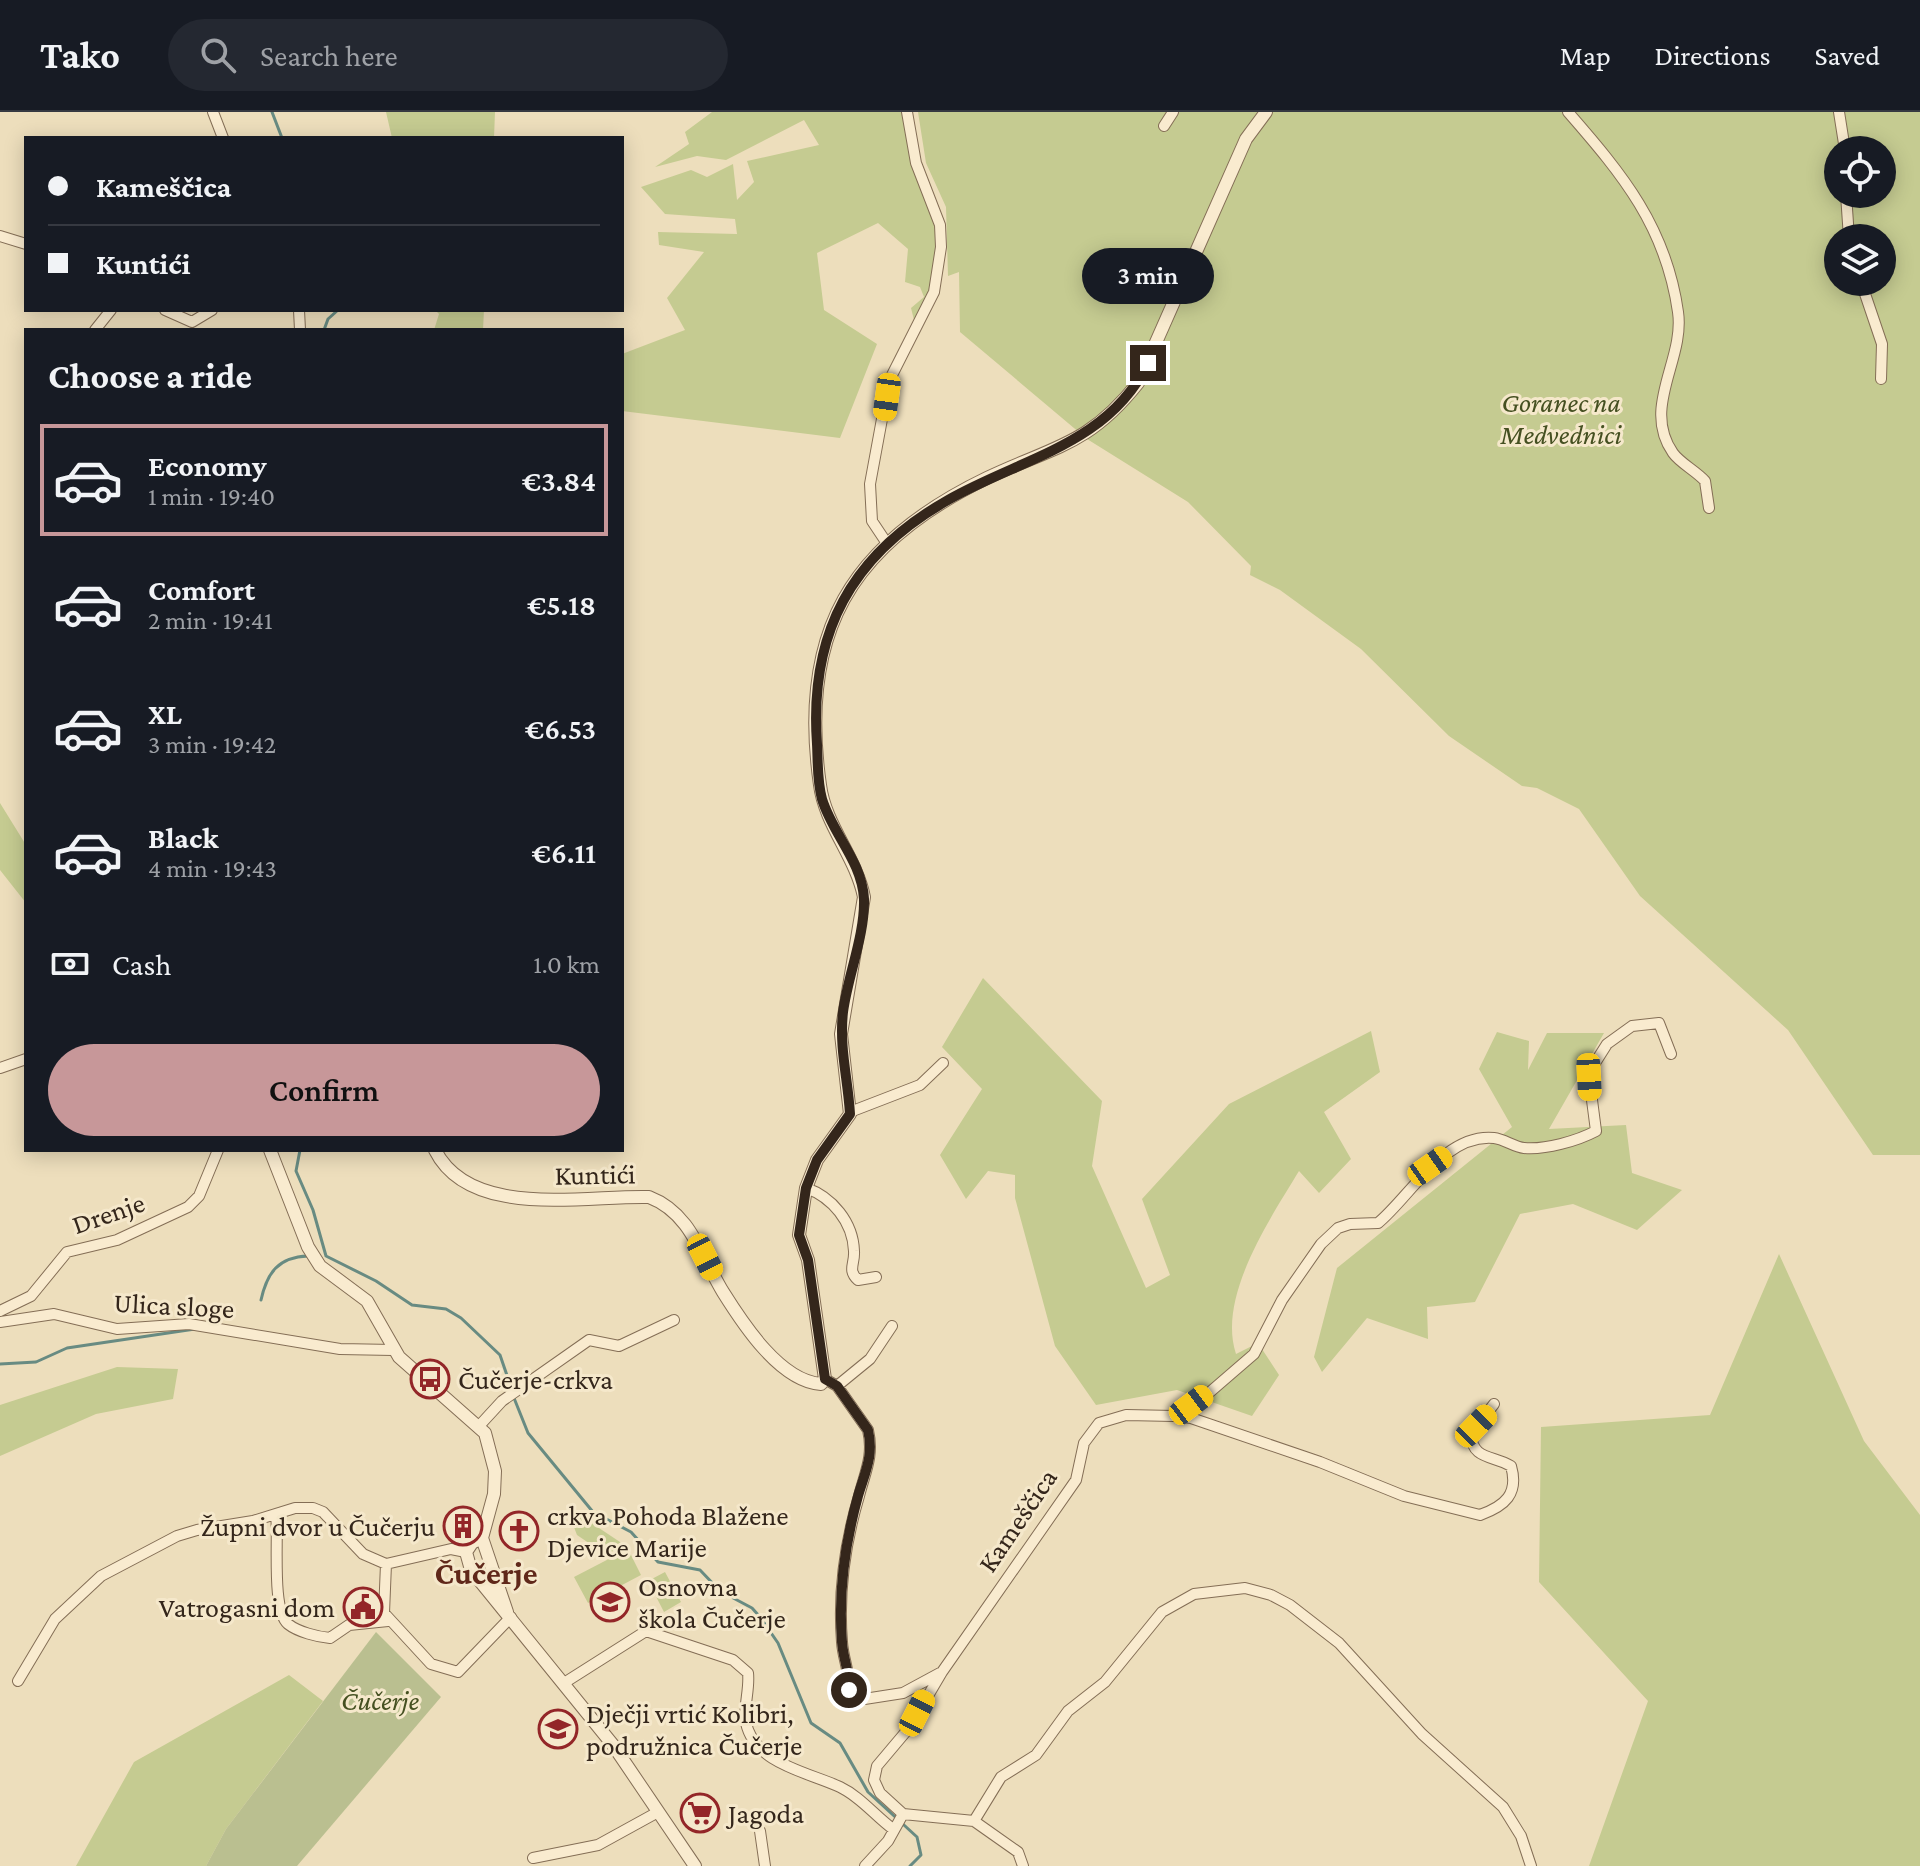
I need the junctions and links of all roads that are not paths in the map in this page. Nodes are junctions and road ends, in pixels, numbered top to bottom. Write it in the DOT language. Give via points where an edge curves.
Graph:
graph roads {
  1 [pos="907,112"];
  2 [pos="1173,112"];
  3 [pos="1266,112"];
  4 [pos="1568,112"];
  5 [pos="1839,112"];
  6 [pos="217,115"];
  7 [pos="1164,126"];
  8 [pos="222,136"];
  9 [pos="1843,136"];
  10 [pos="0,236"];
  11 [pos="24,243"];
  12 [pos="1866,296"];
  13 [pos="109,312"];
  14 [pos="170,312"];
  15 [pos="209,312"];
  16 [pos="97,328"];
  17 [pos="1881,379"];
  18 [pos="1709,508"];
  19 [pos="886,542"];
  20 [pos="1671,1054"];
  21 [pos="24,1060"];
  22 [pos="943,1063"];
  23 [pos="0,1068"];
  24 [pos="850,1112"];
  25 [pos="217,1152"];
  26 [pos="271,1152"];
  27 [pos="436,1152"];
  28 [pos="806,1188"];
  29 [pos="876,1277"];
  30 [pos="0,1311"];
  31 [pos="674,1320"];
  32 [pos="0,1322"];
  33 [pos="892,1326"];
  34 [pos="393,1350"];
  35 [pos="831,1382"];
  36 [pos="1494,1404"];
  37 [pos="1181,1417"];
  38 [pos="479,1426"];
  39 [pos="276,1514"];
  40 [pos="482,1538"];
  41 [pos="466,1552"];
  42 [pos="386,1564"];
  43 [pos="509,1615"];
  44 [pos="388,1621"];
  45 [pos="942,1672"];
  46 [pos="18,1681"];
  47 [pos="564,1683"];
  48 [pos="658,1812"];
  49 [pos="899,1821"];
  50 [pos="974,1821"];
  51 [pos="760,1831"];
  52 [pos="1018,1852"];
  53 [pos="533,1858"];
  54 [pos="695,1866"];
  55 [pos="765,1866"];
  56 [pos="865,1866"];
  57 [pos="1023,1866"];
  58 [pos="1030,1866"];
  59 [pos="1531,1866"];
  1 -- 19 [label="street" via="916,163 940,225 941,247 934,292 889,381 870,484 872,521"];
  2 -- 7 [label="street"];
  3 -- 19 [label="street" via="1246,139 1145,370 1119,407 1067,446 988,477"];
  4 -- 18 [label="street" via="1625,179 1654,225 1667,260 1679,337 1660,421 1674,455 1705,481"];
  5 -- 9 [label="street"];
  6 -- 8 [label="street"];
  10 -- 11 [label="street"];
  12 -- 17 [label="street" via="1882,344"];
  13 -- 16 [label="street"];
  14 -- 15 [label="street" via="192,322"];
  19 -- 24 [label="street" via="859,574 826,635 815,715 822,800 852,858 864,897 841,1034"];
  20 -- 37 [label="street" via="1659,1023 1632,1026 1607,1044 1589,1077 1596,1131 1540,1147 1524,1148 1493,1137 1470,1143 1430,1166 1378,1223 1338,1228 1282,1300 1254,1354"];
  21 -- 23 [label="street"];
  22 -- 24 [label="street" via="920,1085"];
  24 -- 28 [label="street" via="817,1160"];
  25 -- 30 [label="street, Drenje" via="199,1196 188,1207 117,1240 67,1252 31,1296"];
  26 -- 34 [label="street" via="318,1262 367,1301"];
  27 -- 35 [label="street, Kuntići" via="464,1183 492,1193 522,1199 649,1197 665,1203 690,1228 723,1292 776,1361 813,1383"];
  28 -- 29 [label="street" via="825,1196 845,1221 854,1248 854,1276"];
  28 -- 35 [label="street" via="799,1235"];
  31 -- 38 [label="street" via="619,1346 589,1340 512,1394"];
  32 -- 34 [label="street, Ulica sloge" via="54,1314 117,1329 189,1324 340,1349"];
  33 -- 35 [label="street" via="870,1359"];
  34 -- 38 [label="street"];
  35 -- 45 [label="street, Kameščica" via="868,1430 871,1448 844,1559 841,1625 849,1690 858,1700 867,1700 903,1693"];
  36 -- 37 [label="street, Kameščica" via="1471,1434 1471,1443 1476,1452 1511,1466 1514,1491 1509,1500 1480,1515 1404,1496"];
  37 -- 45 [label="street, Kameščica" via="1126,1415 1099,1423 1084,1443 1076,1480"];
  38 -- 40 [label="street" via="495,1471"];
  39 -- 42 [label="street" via="295,1508 323,1512 363,1554"];
  39 -- 44 [label="street" via="276,1571 289,1625 330,1638 349,1625"];
  39 -- 46 [label="street" via="177,1536 101,1576 55,1619"];
  40 -- 41 [label="street"];
  40 -- 43 [label="street"];
  41 -- 42 [label="street" via="451,1549"];
  41 -- 43 [label="street" via="481,1586"];
  42 -- 44 [label="street" via="382,1604"];
  43 -- 44 [label="street" via="458,1672 431,1664"];
  43 -- 47 [label="street"];
  45 -- 49 [label="street, Kameščica" via="874,1774"];
  47 -- 48 [label="street"];
  47 -- 49 [label="street" via="646,1631 733,1660 748,1673 745,1720 758,1745"];
  48 -- 53 [label="street" via="598,1845"];
  48 -- 54 [label="street"];
  49 -- 50 [label="street"];
  49 -- 56 [label="street"];
  50 -- 52 [label="street"];
  50 -- 59 [label="street" via="1001,1777 1036,1755 1068,1711 1105,1682 1162,1612 1194,1594 1245,1588 1290,1605 1339,1643 1422,1734 1503,1807"];
  51 -- 55 [label="street"];
  52 -- 57 [label="street"];
  52 -- 58 [label="street"];
}
